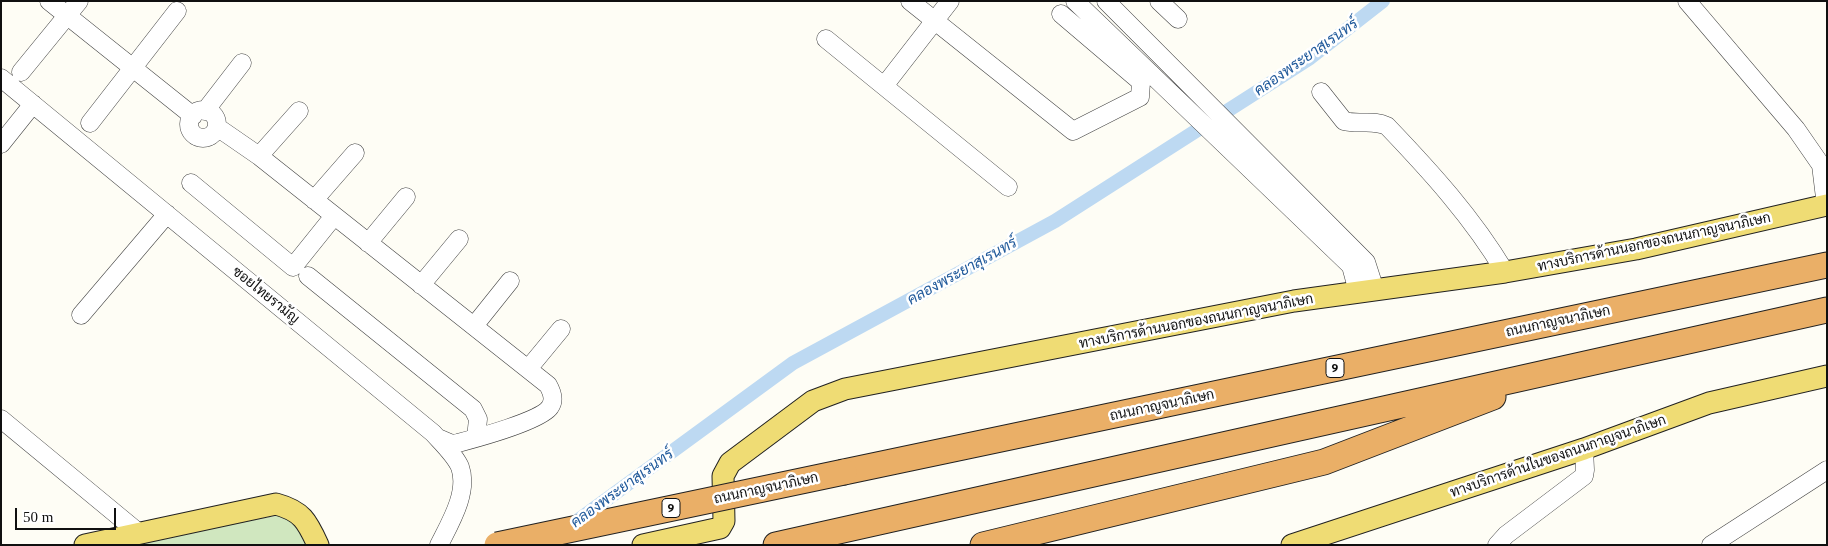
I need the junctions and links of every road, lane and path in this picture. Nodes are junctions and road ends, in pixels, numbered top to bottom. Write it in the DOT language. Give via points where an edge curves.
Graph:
graph roads {
  1 [pos="50,1"];
  2 [pos="78,1"];
  3 [pos="910,1"];
  4 [pos="1075,1"];
  5 [pos="1106,1"];
  6 [pos="1159,1"];
  7 [pos="1687,1"];
  8 [pos="951,2"];
  9 [pos="177,11"];
  10 [pos="1061,14"];
  11 [pos="68,16"];
  12 [pos="1178,19"];
  13 [pos="935,21"];
  14 [pos="826,39"];
  15 [pos="1151,47"];
  16 [pos="1138,60"];
  17 [pos="242,63"];
  18 [pos="134,67"];
  19 [pos="21,72"];
  20 [pos="1,78"];
  21 [pos="884,86"];
  22 [pos="1321,92"];
  23 [pos="33,104"];
  24 [pos="299,111"];
  25 [pos="199,113"];
  26 [pos="90,123"];
  27 [pos="217,127"];
  28 [pos="1,144"];
  29 [pos="354,153"];
  30 [pos="259,156"];
  31 [pos="1259,165"];
  32 [pos="191,183"];
  33 [pos="1008,187"];
  34 [pos="406,197"];
  35 [pos="314,200"];
  36 [pos="1827,206"];
  37 [pos="167,214"];
  38 [pos="334,216"];
  39 [pos="459,239"];
  40 [pos="368,242"];
  41 [pos="1827,265"];
  42 [pos="1505,272"];
  43 [pos="308,276"];
  44 [pos="510,281"];
  45 [pos="421,285"];
  46 [pos="1366,291"];
  47 [pos="1827,310"];
  48 [pos="81,315"];
  49 [pos="474,326"];
  50 [pos="561,329"];
  51 [pos="1575,366"];
  52 [pos="528,369"];
  53 [pos="1827,376"];
  54 [pos="1,418"];
  55 [pos="438,438"];
  56 [pos="476,438"];
  57 [pos="1584,449"];
  58 [pos="1827,470"];
  59 [pos="140,533"];
  60 [pos="85,545"];
  61 [pos="318,545"];
  62 [pos="439,545"];
  63 [pos="497,545"];
  64 [pos="642,545"];
  65 [pos="776,545"];
  66 [pos="983,545"];
  67 [pos="1292,545"];
  68 [pos="1498,545"];
  69 [pos="1711,545"];
  1 -- 11 [label="street"];
  2 -- 11 [label="street"];
  3 -- 13 [label="street"];
  4 -- 16 [label="street"];
  5 -- 15 [label="street"];
  6 -- 12 [label="street"];
  7 -- 36 [label="street" via="1796,129 1822,165"];
  8 -- 13 [label="street"];
  9 -- 18 [label="street"];
  10 -- 13 [label="street" via="1141,82 1140,97 1073,132"];
  11 -- 18 [label="street"];
  11 -- 19 [label="street"];
  13 -- 21 [label="street"];
  14 -- 21 [label="street"];
  15 -- 16 [label="street"];
  15 -- 31 [label="street"];
  16 -- 31 [label="street"];
  17 -- 25 [label="street"];
  18 -- 25 [label="street"];
  18 -- 26 [label="street"];
  20 -- 23 [label="street, ซอยไทยรามัญ"];
  21 -- 33 [label="street"];
  22 -- 42 [label="street" via="1344,121 1378,122 1387,126 1444,186 1487,242"];
  23 -- 28 [label="street"];
  23 -- 37 [label="street, ซอยไทยรามัญ"];
  24 -- 30 [label="street"];
  25 -- 27 [label="street" via="216,118"];
  25 -- 27 [label="street" via="190,128 200,138 208,138"];
  27 -- 30 [label="street"];
  29 -- 35 [label="street"];
  30 -- 35 [label="street"];
  31 -- 46 [label="street" via="1351,266"];
  32 -- 38 [label="street" via="293,267"];
  34 -- 40 [label="street"];
  35 -- 38 [label="street"];
  36 -- 42 [label="main road, ทางบริการด้านนอกของถนนกาญจนาภิเษก" via="1636,249"];
  37 -- 48 [label="street"];
  37 -- 55 [label="street, ซอยไทยรามัญ"];
  38 -- 40 [label="street"];
  39 -- 45 [label="street"];
  40 -- 45 [label="street"];
  41 -- 63 [label="highway, ถนนกาญจนาภิเษก / 9, bridge"];
  42 -- 46 [label="main road, ทางบริการด้านนอกของถนนกาญจนาภิเษก"];
  43 -- 56 [label="street" via="472,409 478,419"];
  44 -- 49 [label="street"];
  45 -- 49 [label="street"];
  46 -- 64 [label="main road, ทางบริการด้านนอกของถนนกาญจนาภิเษก" via="1294,301 846,389 813,401 730,463 723,476 724,521 720,528"];
  47 -- 51 [label="highway"];
  49 -- 52 [label="street"];
  50 -- 52 [label="street"];
  51 -- 65 [label="highway"];
  51 -- 66 [label="highway" via="1324,462"];
  52 -- 56 [label="street" via="548,385 552,392 551,406 540,417"];
  53 -- 57 [label="main road, ทางบริการด้านในของถนนกาญจนาภิเษก" via="1710,403"];
  54 -- 59 [label="street"];
  55 -- 56 [label="street" via="452,444"];
  55 -- 62 [label="street, ซอยไทยรามัญ" via="460,466 462,478 452,518"];
  57 -- 67 [label="main road, ทางบริการด้านในของถนนกาญจนาภิเษก"];
  57 -- 68 [label="street" via="1584,476 1506,535"];
  58 -- 69 [label="street"];
  59 -- 60 [label="main road"];
  59 -- 61 [label="main road" via="276,504 294,508 310,526"];
}
